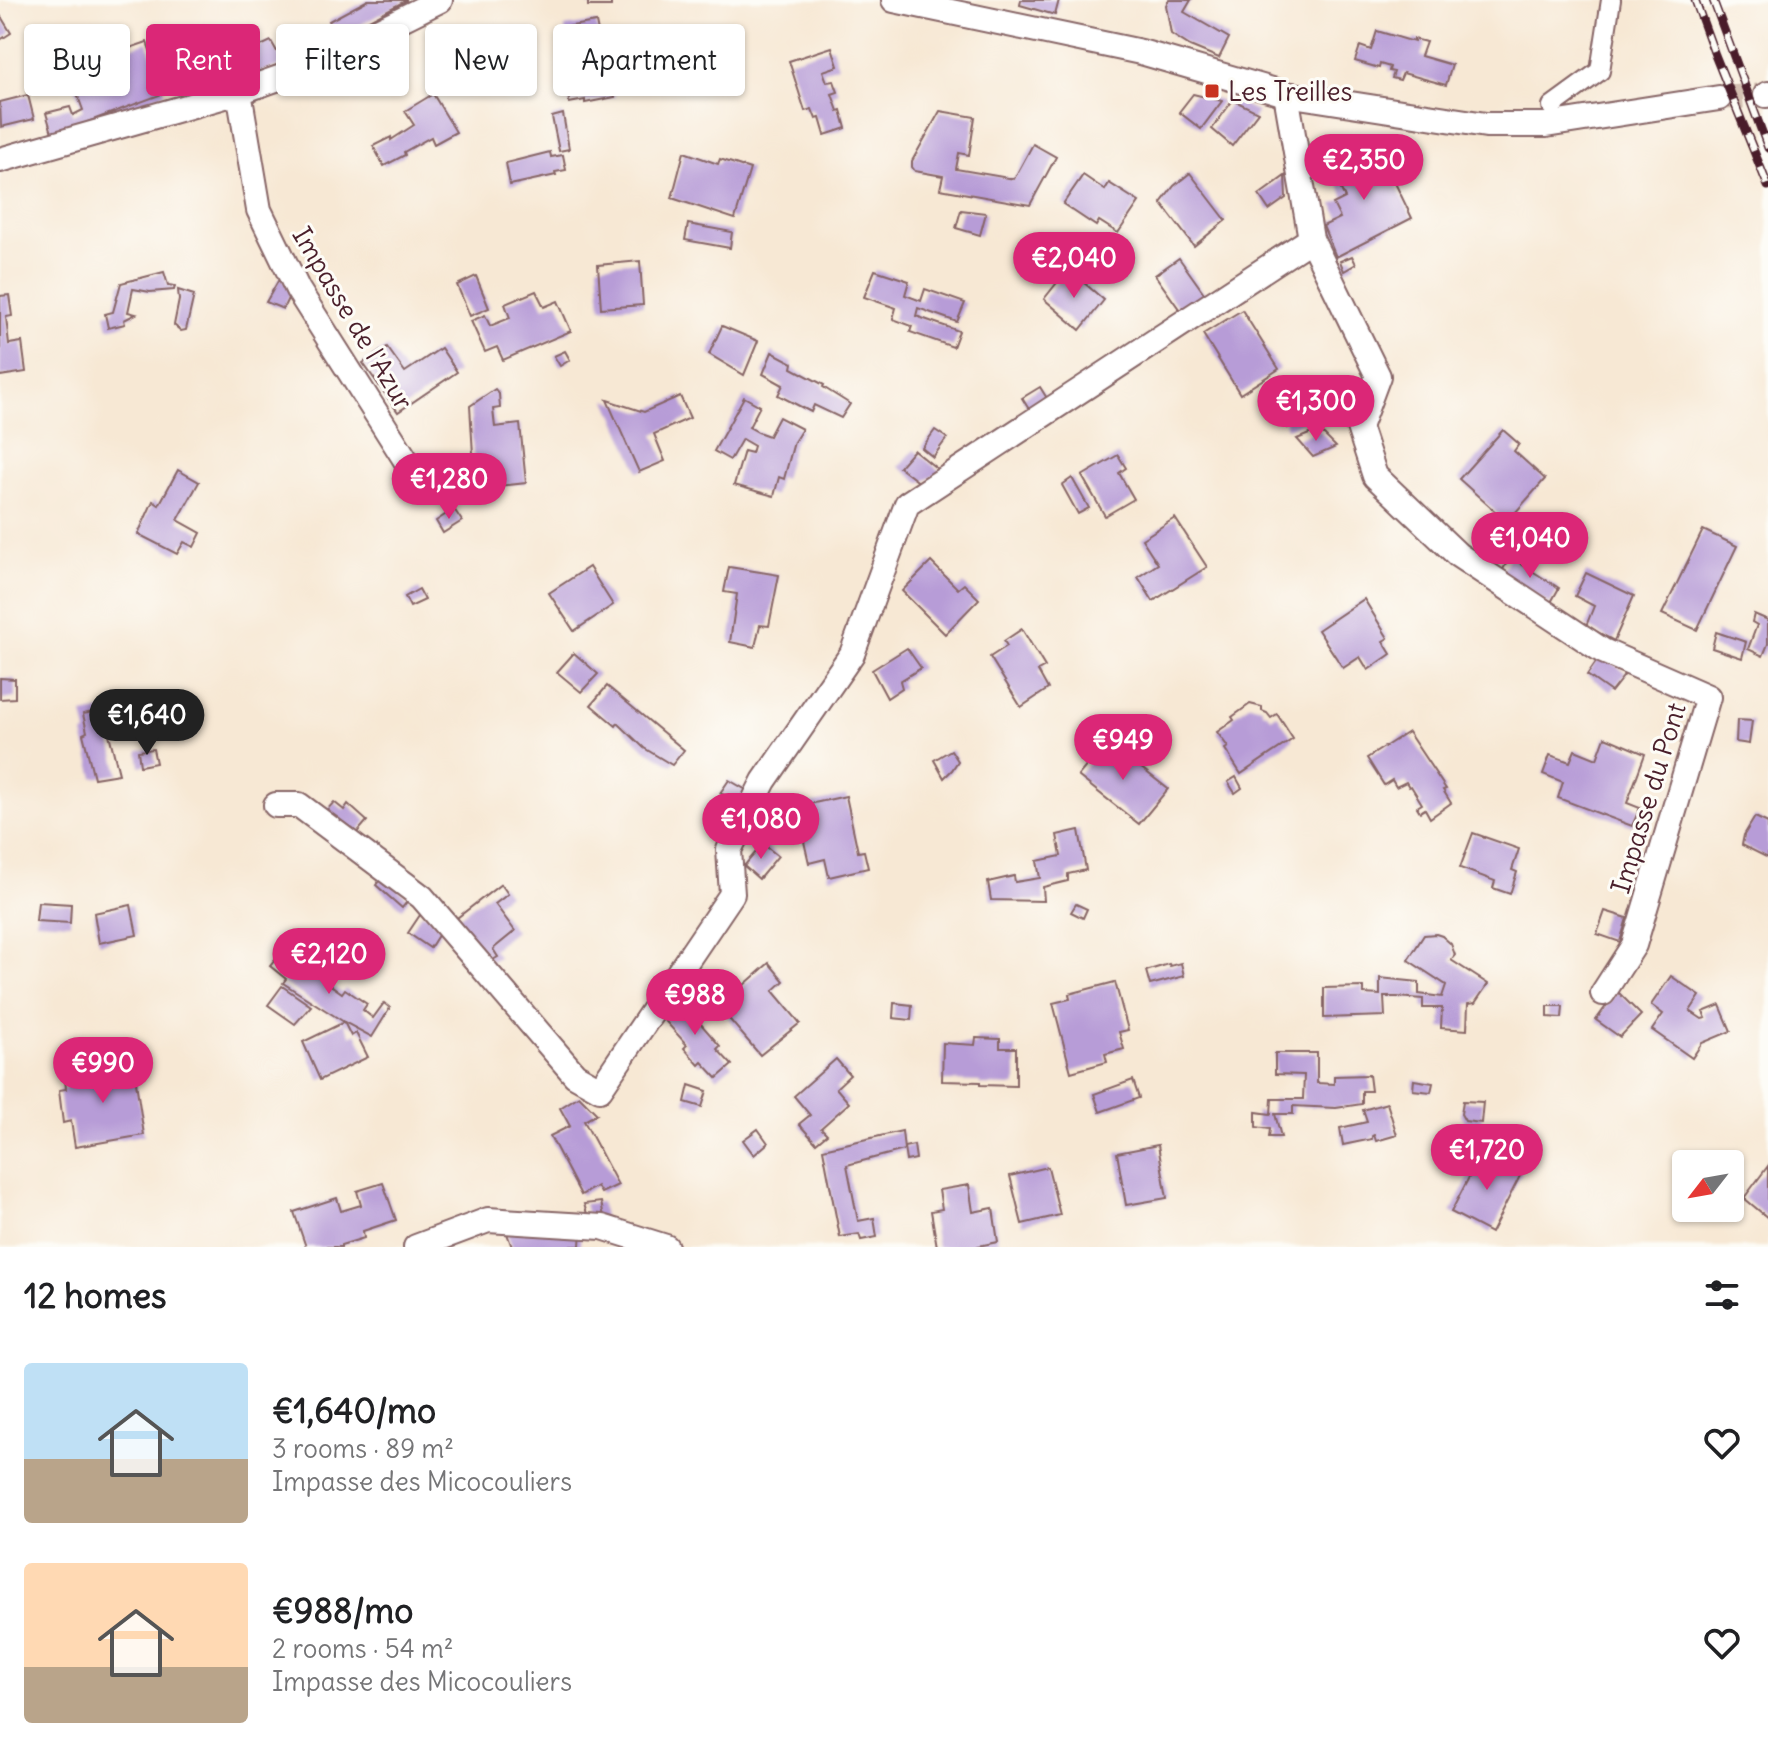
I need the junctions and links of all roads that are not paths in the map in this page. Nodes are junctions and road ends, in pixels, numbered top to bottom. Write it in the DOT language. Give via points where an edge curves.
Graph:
graph roads {
  1 [pos="440,0"];
  2 [pos="894,0"];
  3 [pos="1611,0"];
  4 [pos="260,85"];
  5 [pos="1286,94"];
  6 [pos="225,96"];
  7 [pos="240,96"];
  8 [pos="1719,98"];
  9 [pos="1552,106"];
  10 [pos="0,160"];
  11 [pos="1311,239"];
  12 [pos="414,473"];
  13 [pos="276,805"];
  14 [pos="1603,993"];
  15 [pos="416,1247"];
  16 [pos="666,1247"];
  1 -- 4 [label="street"];
  2 -- 5 [label="street" via="1141,52"];
  3 -- 9 [label="street" via="1600,71"];
  5 -- 8 [label="street" via="1486,125 1546,125"];
  5 -- 11 [label="street, Impasse du Pont"];
  6 -- 10 [label="street"];
  7 -- 12 [label="street, Impasse de l'Azur" via="259,210 298,290"];
  11 -- 13 [label="street" via="907,504 852,654 764,781 729,850 732,894 600,1089 575,1075 422,897 299,805"];
  11 -- 14 [label="street, Impasse du Pont" via="1378,376 1359,427 1375,476 1458,555 1603,651 1708,697 1634,945"];
  15 -- 16 [label="street" via="488,1220 602,1227"];
}
